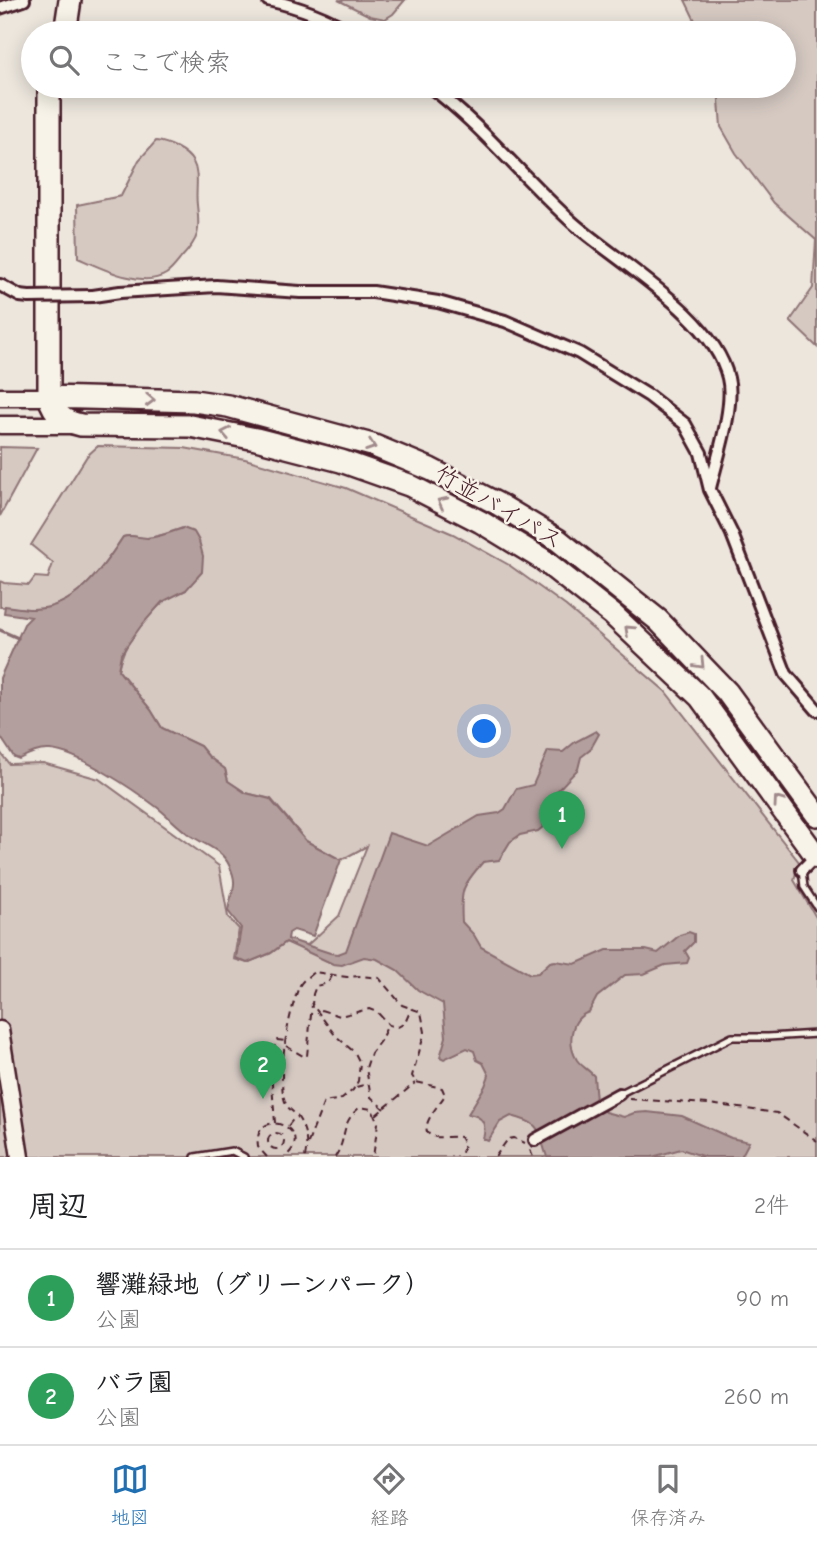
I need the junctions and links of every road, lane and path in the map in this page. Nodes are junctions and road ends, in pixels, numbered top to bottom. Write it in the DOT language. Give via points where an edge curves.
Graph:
graph roads {
  1 [pos="24,0"];
  2 [pos="56,0"];
  3 [pos="70,0"];
  4 [pos="82,0"];
  5 [pos="268,0"];
  6 [pos="0,8"];
  7 [pos="53,21"];
  8 [pos="67,21"];
  9 [pos="333,21"];
  10 [pos="49,98"];
  11 [pos="62,98"];
  12 [pos="444,98"];
  13 [pos="0,285"];
  14 [pos="0,397"];
  15 [pos="50,399"];
  16 [pos="0,425"];
  17 [pos="710,490"];
  18 [pos="817,710"];
  19 [pos="817,815"];
  20 [pos="813,859"];
  21 [pos="817,907"];
  22 [pos="332,975"];
  23 [pos="311,1003"];
  24 [pos="411,1008"];
  25 [pos="318,1011"];
  26 [pos="388,1024"];
  27 [pos="0,1030"];
  28 [pos="817,1034"];
  29 [pos="286,1041"];
  30 [pos="285,1046"];
  31 [pos="416,1082"];
  32 [pos="369,1084"];
  33 [pos="355,1087"];
  34 [pos="619,1094"];
  35 [pos="384,1109"];
  36 [pos="296,1115"];
  37 [pos="376,1115"];
  38 [pos="275,1123"];
  39 [pos="266,1126"];
  40 [pos="287,1127"];
  41 [pos="291,1131"];
  42 [pos="272,1134"];
  43 [pos="282,1136"];
  44 [pos="535,1140"];
  45 [pos="817,1141"];
  46 [pos="269,1145"];
  47 [pos="308,1145"];
  48 [pos="280,1148"];
  49 [pos="260,1150"];
  50 [pos="20,1157"];
  51 [pos="195,1157"];
  52 [pos="244,1157"];
  53 [pos="267,1157"];
  54 [pos="285,1157"];
  55 [pos="304,1157"];
  56 [pos="335,1157"];
  57 [pos="373,1157"];
  58 [pos="461,1157"];
  59 [pos="495,1157"];
  60 [pos="533,1157"];
  1 -- 6 [label="street"];
  2 -- 7 [label="highway"];
  3 -- 4 [label="street"];
  3 -- 8 [label="highway"];
  5 -- 9 [label="street"];
  10 -- 15 [label="highway"];
  11 -- 15 [label="highway"];
  12 -- 17 [label="street" via="572,221 705,334 729,378 730,398"];
  13 -- 17 [label="street, bridge" via="29,297 216,286 373,292 438,302 505,321 579,354 649,396 685,424 701,453"];
  14 -- 15 [label="street"];
  15 -- 16 [label="street"];
  15 -- 19 [label="highway, 竹並バイパス, one-way" via="67,393 228,406 372,445 430,468 498,504 558,540 657,620 727,692"];
  20 -- 15 [label="highway, 竹並バイパス, one-way" via="699,697 613,615 542,559 481,522 397,481 341,461 190,426 81,425 70,422"];
  17 -- 18 [label="street" via="732,534 786,674"];
  20 -- 21 [label="lane" via="804,887"];
  22 -- 23 [label="path" via="328,983 316,986"];
  22 -- 24 [label="path" via="379,978 402,1005"];
  22 -- 29 [label="path" via="314,972 300,985"];
  23 -- 25 [label="path"];
  23 -- 30 [label="path" via="307,1056"];
  24 -- 26 [label="path" via="403,1025"];
  24 -- 31 [label="path" via="421,1012 425,1032 412,1070"];
  25 -- 26 [label="path" via="340,1016 369,1009"];
  25 -- 33 [label="path" via="358,1059"];
  26 -- 32 [label="path" via="368,1060"];
  27 -- 50 [label="street"];
  28 -- 34 [label="lane" via="732,1037"];
  29 -- 30 [label="path"];
  29 -- 38 [label="path" via="277,1040 270,1058"];
  30 -- 36 [label="path" via="283,1086 286,1104"];
  31 -- 35 [label="path"];
  31 -- 58 [label="path" via="442,1088 445,1095 426,1127 435,1137 460,1137 464,1144"];
  32 -- 33 [label="path"];
  32 -- 35 [label="path" via="371,1097"];
  33 -- 47 [label="path" via="342,1099 324,1102"];
  34 -- 44 [label="street"];
  34 -- 45 [label="path" via="633,1101 777,1113"];
  35 -- 37 [label="path"];
  36 -- 40 [label="path"];
  36 -- 47 [label="path"];
  37 -- 56 [label="path" via="366,1107 352,1113"];
  37 -- 57 [label="path"];
  38 -- 39 [label="path"];
  38 -- 40 [label="path"];
  39 -- 42 [label="path"];
  39 -- 49 [label="path" via="258,1135"];
  40 -- 41 [label="path"];
  41 -- 43 [label="path"];
  41 -- 54 [label="path" via="294,1145"];
  42 -- 43 [label="path"];
  42 -- 46 [label="path"];
  43 -- 48 [label="path"];
  46 -- 48 [label="path"];
  46 -- 49 [label="path"];
  47 -- 55 [label="path"];
  48 -- 54 [label="path"];
  49 -- 53 [label="path"];
  51 -- 52 [label="lane" via="232,1151"];
  59 -- 60 [label="path" via="504,1142 514,1138 529,1146"];
}
